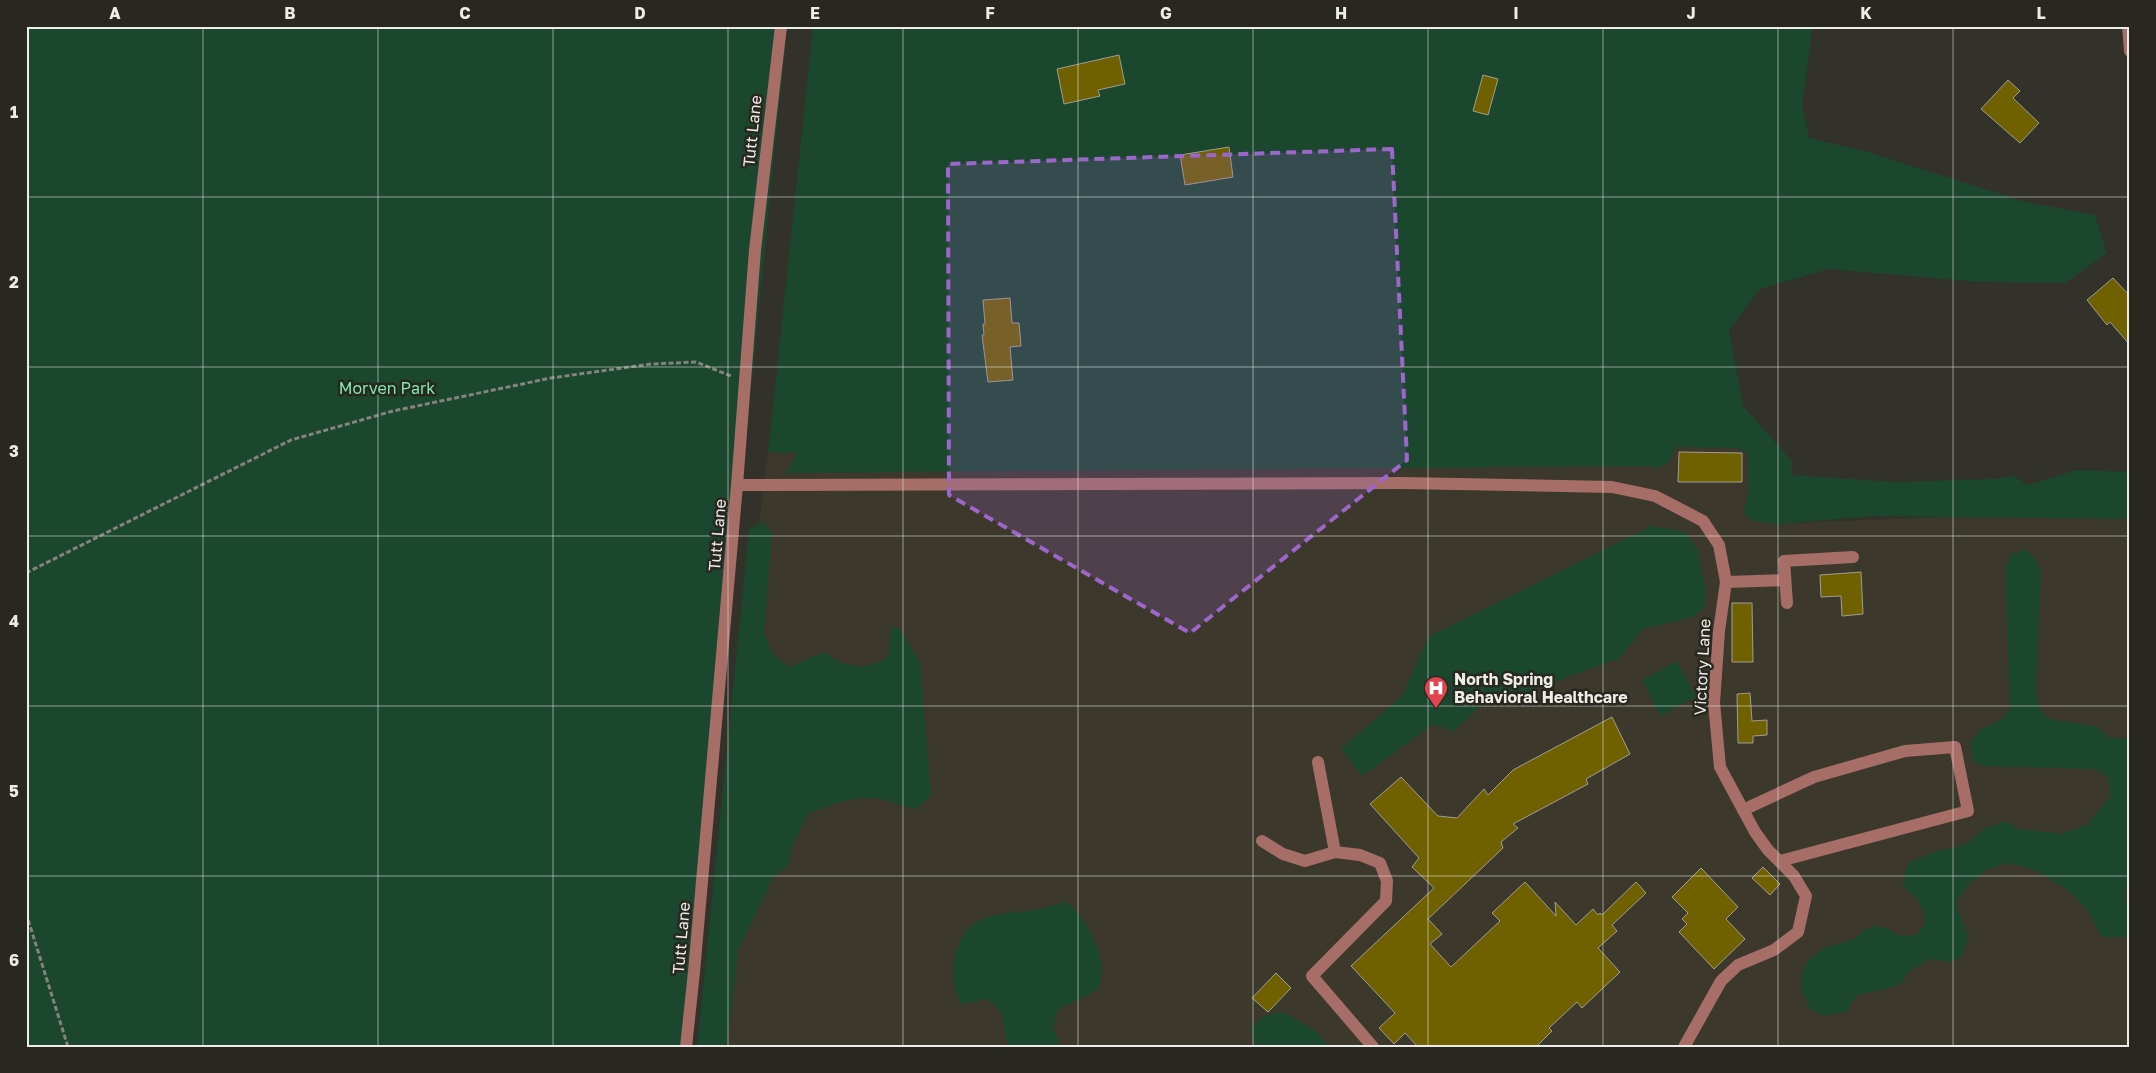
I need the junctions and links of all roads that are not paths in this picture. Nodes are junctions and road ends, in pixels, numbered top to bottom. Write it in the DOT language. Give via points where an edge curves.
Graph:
graph roads {
  1 [pos="781,26"];
  2 [pos="2128,26"];
  3 [pos="2130,51"];
  4 [pos="737,485"];
  5 [pos="1853,557"];
  6 [pos="1785,580"];
  7 [pos="1726,582"];
  8 [pos="1787,603"];
  9 [pos="1318,762"];
  10 [pos="1744,810"];
  11 [pos="1262,841"];
  12 [pos="1335,852"];
  13 [pos="1780,861"];
  14 [pos="686,1047"];
  15 [pos="1373,1047"];
  16 [pos="1684,1047"];
  1 -- 4 [label="street, Tutt Lane" via="755,250"];
  2 -- 3 [label="street"];
  4 -- 7 [label="street, Victory Lane" via="1402,482 1612,487 1655,496 1703,521 1719,546"];
  4 -- 14 [label="street, Tutt Lane"];
  5 -- 6 [label="street" via="1784,561"];
  6 -- 7 [label="street"];
  6 -- 8 [label="street"];
  7 -- 10 [label="street, Victory Lane" via="1714,703 1716,737 1720,767"];
  9 -- 12 [label="street"];
  10 -- 13 [label="street, Victory Lane" via="1768,850"];
  10 -- 13 [label="street" via="1814,776 1905,751 1956,747 1968,811"];
  11 -- 12 [label="street" via="1283,854 1305,861"];
  12 -- 15 [label="street" via="1360,855 1380,864 1386,881 1386,902 1312,976"];
  13 -- 16 [label="street, Victory Lane" via="1806,896 1798,932 1774,950 1738,965 1722,981"];
}
